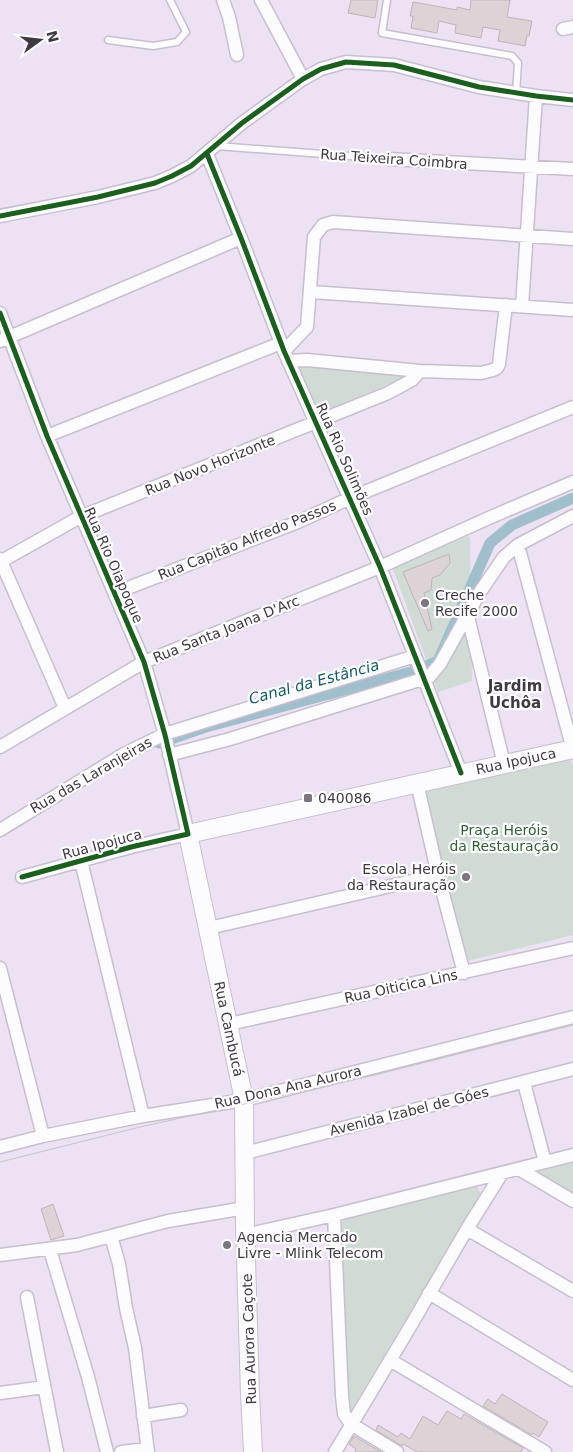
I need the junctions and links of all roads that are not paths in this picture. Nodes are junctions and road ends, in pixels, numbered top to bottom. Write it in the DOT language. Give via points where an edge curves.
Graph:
graph roads {
  1 [pos="170,0"];
  2 [pos="223,0"];
  3 [pos="261,0"];
  4 [pos="387,0"];
  5 [pos="108,40"];
  6 [pos="237,55"];
  7 [pos="303,79"];
  8 [pos="516,93"];
  9 [pos="536,96"];
  10 [pos="573,100"];
  11 [pos="211,150"];
  12 [pos="389,159"];
  13 [pos="532,166"];
  14 [pos="573,169"];
  15 [pos="0,216"];
  16 [pos="527,237"];
  17 [pos="241,238"];
  18 [pos="573,240"];
  19 [pos="311,292"];
  20 [pos="506,305"];
  21 [pos="522,306"];
  22 [pos="573,310"];
  23 [pos="0,313"];
  24 [pos="5,339"];
  25 [pos="284,352"];
  26 [pos="420,371"];
  27 [pos="573,406"];
  28 [pos="316,422"];
  29 [pos="47,436"];
  30 [pos="573,482"];
  31 [pos="350,498"];
  32 [pos="573,516"];
  33 [pos="80,517"];
  34 [pos="518,545"];
  35 [pos="0,561"];
  36 [pos="380,567"];
  37 [pos="115,593"];
  38 [pos="467,613"];
  39 [pos="416,658"];
  40 [pos="144,662"];
  41 [pos="422,678"];
  42 [pos="65,708"];
  43 [pos="165,735"];
  44 [pos="0,747"];
  45 [pos="573,749"];
  46 [pos="169,754"];
  47 [pos="504,764"];
  48 [pos="461,773"];
  49 [pos="417,784"];
  50 [pos="0,830"];
  51 [pos="188,834"];
  52 [pos="81,861"];
  53 [pos="438,875"];
  54 [pos="22,877"];
  55 [pos="209,928"];
  56 [pos="573,948"];
  57 [pos="0,968"];
  58 [pos="464,973"];
  59 [pos="573,1017"];
  60 [pos="228,1024"];
  61 [pos="573,1069"];
  62 [pos="524,1083"];
  63 [pos="244,1100"];
  64 [pos="143,1116"];
  65 [pos="43,1136"];
  66 [pos="0,1147"];
  67 [pos="245,1153"];
  68 [pos="573,1155"];
  69 [pos="545,1162"];
  70 [pos="519,1169"];
  71 [pos="502,1173"];
  72 [pos="573,1201"];
  73 [pos="245,1208"];
  74 [pos="334,1215"];
  75 [pos="467,1229"];
  76 [pos="245,1231"];
  77 [pos="111,1236"];
  78 [pos="50,1250"];
  79 [pos="0,1255"];
  80 [pos="573,1290"];
  81 [pos="429,1294"];
  82 [pos="27,1297"];
  83 [pos="390,1360"];
  84 [pos="573,1380"];
  85 [pos="44,1387"];
  86 [pos="0,1393"];
  87 [pos="181,1410"];
  88 [pos="143,1416"];
  89 [pos="351,1424"];
  90 [pos="148,1450"];
  91 [pos="57,1452"];
  92 [pos="106,1452"];
  93 [pos="121,1452"];
  94 [pos="253,1452"];
  95 [pos="334,1452"];
  96 [pos="397,1452"];
  97 [pos="545,1452"];
  1 -- 5 [label="lane" via="186,32 177,42 153,46"];
  2 -- 6 [label="street"];
  3 -- 7 [label="street"];
  4 -- 8 [label="lane" via="382,33 514,57 518,62"];
  7 -- 8 [label="street" via="333,64 376,62"];
  7 -- 11 [label="street"];
  8 -- 9 [label="street"];
  9 -- 10 [label="street"];
  9 -- 13 [label="street"];
  11 -- 12 [label="lane, Rua Teixeira Coimbra"];
  11 -- 15 [label="street" via="183,171 155,183"];
  11 -- 17 [label="street, Rua Rio Solimões"];
  12 -- 13 [label="street, Rua Teixeira Coimbra"];
  13 -- 14 [label="street, Rua Teixeira Coimbra"];
  13 -- 16 [label="street"];
  16 -- 18 [label="street"];
  16 -- 19 [label="street" via="333,222 323,225 312,243"];
  16 -- 21 [label="street"];
  17 -- 24 [label="street"];
  17 -- 25 [label="street, Rua Rio Solimões"];
  19 -- 20 [label="street"];
  19 -- 25 [label="street" via="307,327"];
  20 -- 21 [label="street"];
  20 -- 26 [label="street" via="497,368 481,373"];
  21 -- 22 [label="street"];
  23 -- 24 [label="street, Rua Rio Oiapoque"];
  24 -- 29 [label="street, Rua Rio Oiapoque"];
  25 -- 26 [label="street" via="307,360"];
  25 -- 28 [label="street, Rua Rio Solimões"];
  25 -- 29 [label="street"];
  26 -- 28 [label="street, Rua Novo Horizonte" via="395,390"];
  27 -- 31 [label="street, Rua Capitão Alfredo Passos"];
  28 -- 31 [label="street, Rua Rio Solimões"];
  28 -- 33 [label="street, Rua Novo Horizonte"];
  29 -- 33 [label="street, Rua Rio Oiapoque"];
  30 -- 36 [label="street, Rua Santa Joana D'Arc"];
  31 -- 36 [label="street, Rua Rio Solimões"];
  31 -- 37 [label="street, Rua Capitão Alfredo Passos" via="298,522"];
  32 -- 34 [label="street"];
  33 -- 35 [label="street, Rua Novo Horizonte"];
  33 -- 37 [label="street, Rua Rio Oiapoque"];
  34 -- 38 [label="street" via="490,575"];
  34 -- 45 [label="street"];
  35 -- 42 [label="street"];
  36 -- 39 [label="street, Rua Rio Solimões"];
  36 -- 40 [label="street, Rua Santa Joana D'Arc"];
  37 -- 40 [label="street, Rua Rio Oiapoque"];
  38 -- 41 [label="street" via="435,672"];
  38 -- 47 [label="street"];
  39 -- 41 [label="street, Rua Rio Solimões"];
  39 -- 43 [label="street, Rua das Laranjeiras"];
  40 -- 42 [label="street, Rua Santa Joana D'Arc"];
  40 -- 43 [label="street, Rua Rio Oiapoque"];
  41 -- 46 [label="street, Rua das Laranjeiras"];
  41 -- 48 [label="street, Rua Rio Solimões"];
  42 -- 44 [label="street, Rua Santa Joana D'Arc"];
  43 -- 46 [label="street, Rua Rio Oiapoque"];
  43 -- 50 [label="street, Rua das Laranjeiras" via="124,754"];
  45 -- 47 [label="main road, Rua Ipojuca"];
  46 -- 51 [label="street, Rua Rio Oiapoque"];
  47 -- 48 [label="main road, Rua Ipojuca"];
  48 -- 49 [label="main road, Rua Ipojuca"];
  49 -- 51 [label="main road, Rua Ipojuca"];
  49 -- 53 [label="street"];
  51 -- 52 [label="street, Rua Ipojuca"];
  51 -- 55 [label="main road, Rua Cambucá"];
  52 -- 54 [label="street, Rua Ipojuca"];
  52 -- 64 [label="street"];
  53 -- 55 [label="street"];
  53 -- 58 [label="street"];
  55 -- 60 [label="main road, Rua Cambucá"];
  56 -- 58 [label="street, Rua Oiticica Lins"];
  57 -- 65 [label="street"];
  58 -- 60 [label="street, Rua Oiticica Lins"];
  59 -- 63 [label="street, Rua Dona Ana Aurora"];
  60 -- 63 [label="main road, Rua Cambucá"];
  61 -- 62 [label="street, Avenida Izabel de Góes"];
  62 -- 67 [label="street, Avenida Izabel de Góes"];
  62 -- 69 [label="street"];
  63 -- 64 [label="street, Rua Dona Ana Aurora"];
  63 -- 67 [label="main road, Rua Cambucá"];
  64 -- 65 [label="street, Rua Dona Ana Aurora"];
  65 -- 66 [label="street, Rua Dona Ana Aurora"];
  67 -- 73 [label="main road, Rua Cambucá"];
  68 -- 69 [label="street"];
  69 -- 70 [label="street"];
  70 -- 71 [label="street"];
  70 -- 72 [label="street"];
  71 -- 74 [label="street"];
  71 -- 75 [label="street"];
  73 -- 76 [label="main road, Rua Cambucá"];
  73 -- 77 [label="street" via="192,1216"];
  74 -- 76 [label="street"];
  74 -- 89 [label="street" via="343,1408"];
  75 -- 80 [label="street"];
  75 -- 81 [label="street"];
  76 -- 94 [label="main road, Rua Aurora Caçote"];
  77 -- 78 [label="street"];
  77 -- 88 [label="street" via="135,1348"];
  78 -- 79 [label="street"];
  78 -- 92 [label="street"];
  81 -- 83 [label="street"];
  81 -- 84 [label="street"];
  82 -- 85 [label="street"];
  83 -- 89 [label="street"];
  83 -- 97 [label="street"];
  85 -- 86 [label="street"];
  85 -- 91 [label="street"];
  87 -- 88 [label="street"];
  88 -- 90 [label="street"];
  89 -- 95 [label="street"];
  89 -- 96 [label="street"];
  90 -- 93 [label="street"];
}
